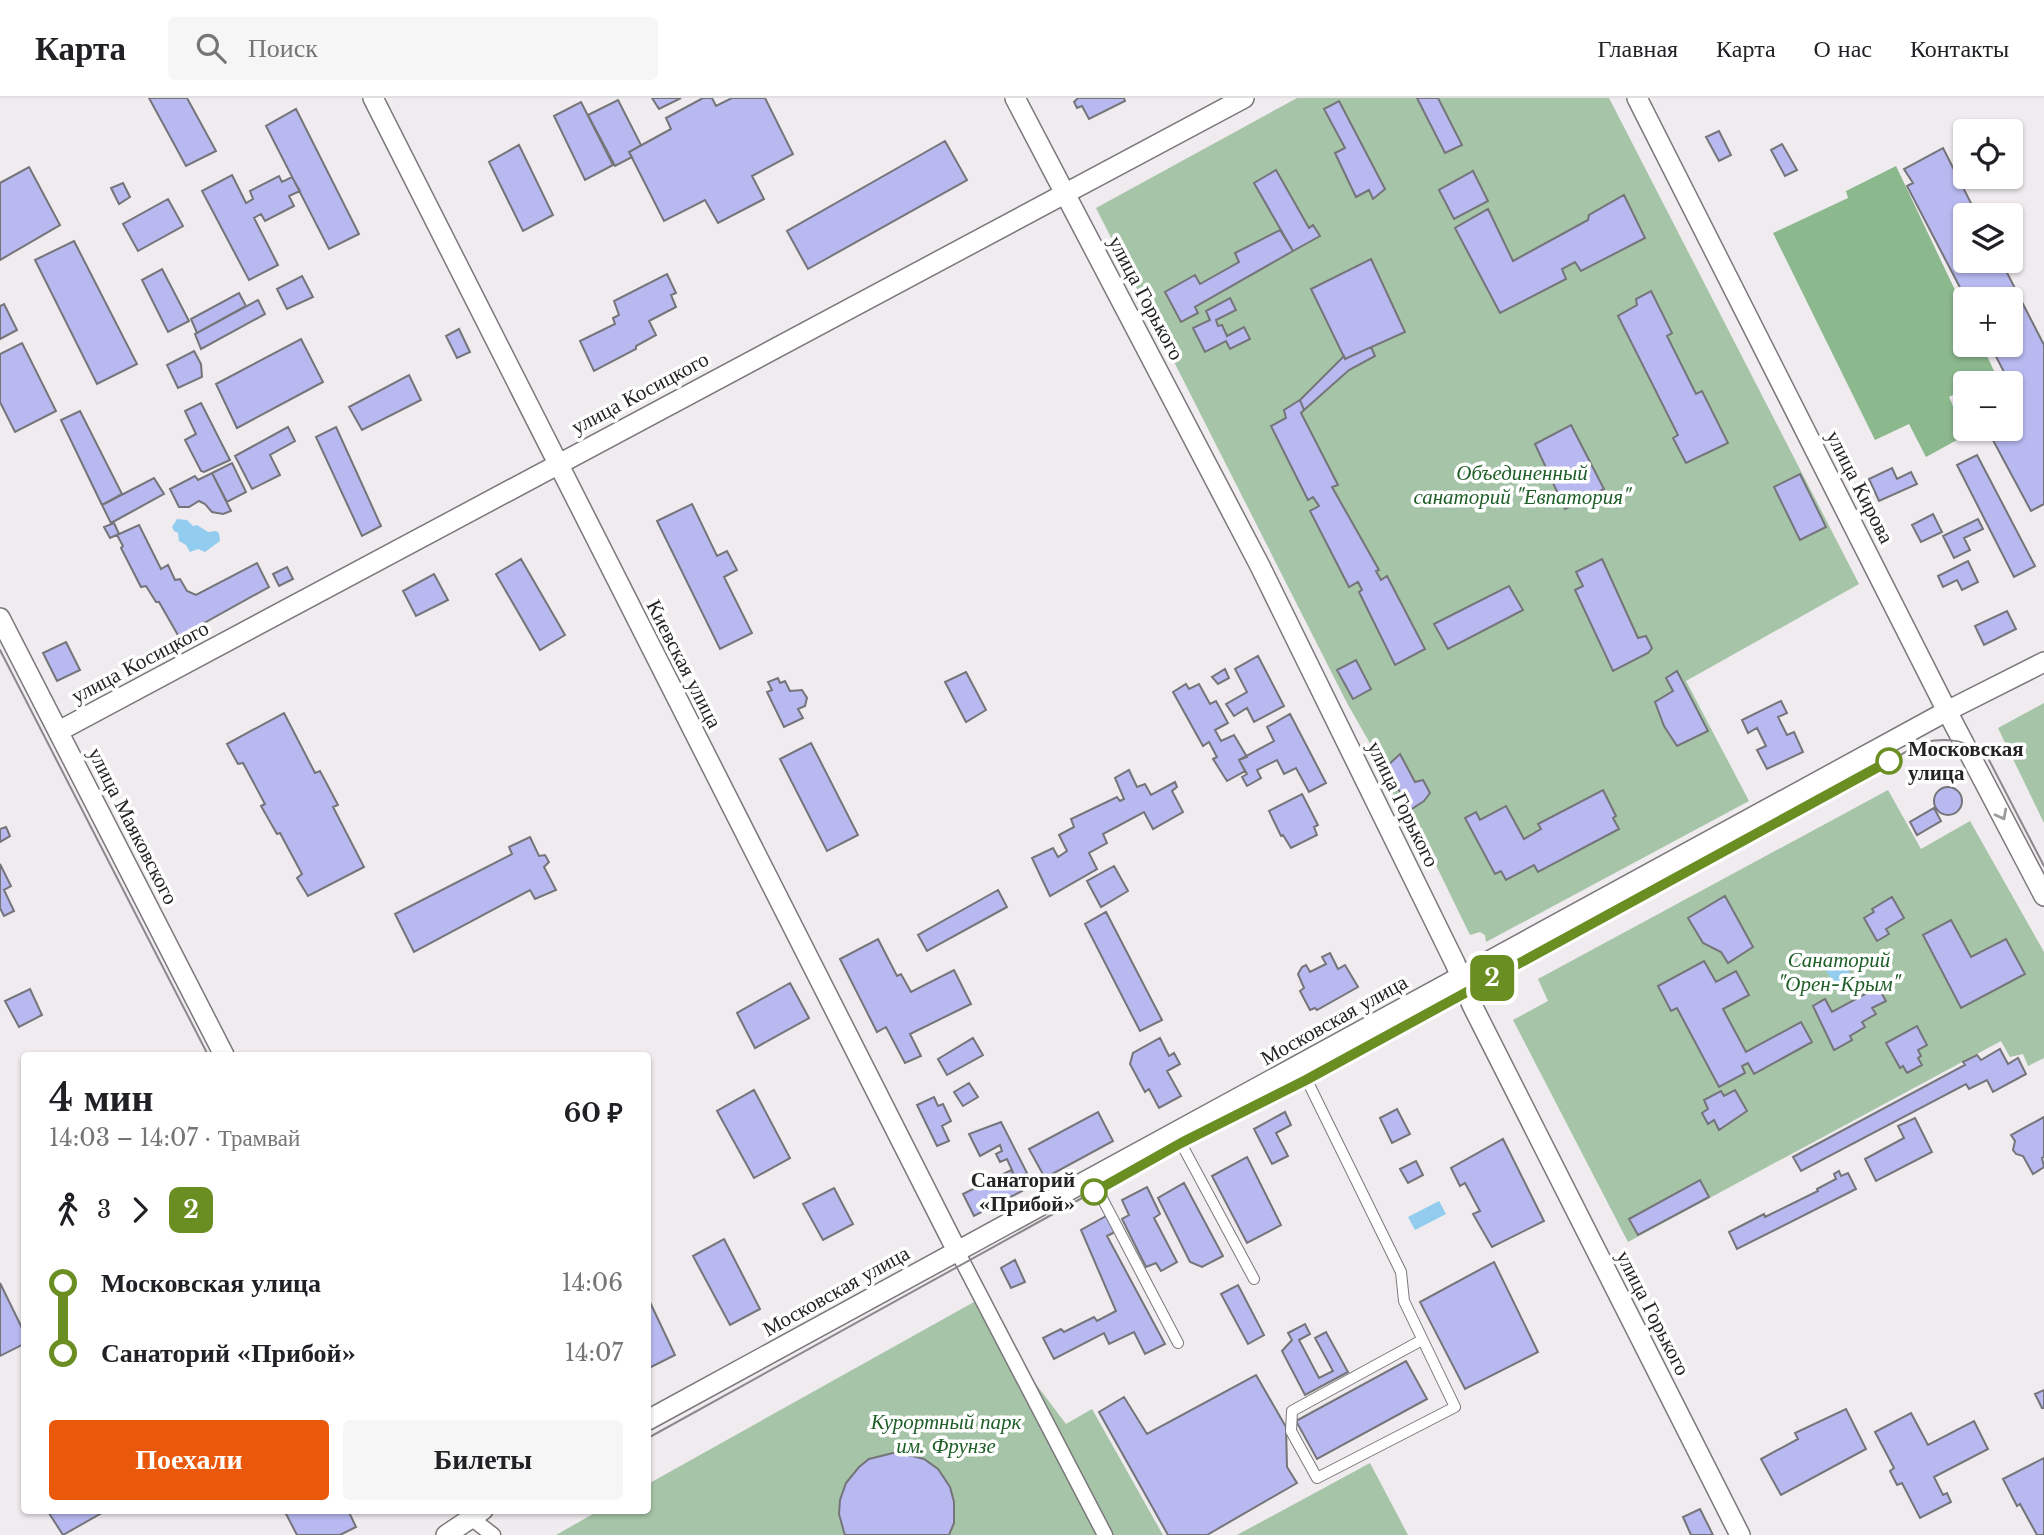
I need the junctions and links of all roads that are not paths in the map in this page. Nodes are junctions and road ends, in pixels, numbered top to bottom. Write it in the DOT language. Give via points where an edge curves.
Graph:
graph roads {
  1 [pos="373,98"];
  2 [pos="1015,98"];
  3 [pos="1244,98"];
  4 [pos="1637,98"];
  5 [pos="1066,194"];
  6 [pos="556,463"];
  7 [pos="0,618"];
  8 [pos="2044,662"];
  9 [pos="1947,711"];
  10 [pos="59,731"];
  11 [pos="2044,896"];
  12 [pos="1462,977"];
  13 [pos="222,1052"];
  14 [pos="1299,1064"];
  15 [pos="1176,1134"];
  16 [pos="1092,1179"];
  17 [pos="957,1251"];
  18 [pos="1254,1279"];
  19 [pos="1422,1340"];
  20 [pos="1178,1343"];
  21 [pos="651,1418"];
  22 [pos="474,1518"];
  23 [pos="446,1535"];
  24 [pos="493,1535"];
  25 [pos="1105,1535"];
  26 [pos="1740,1535"];
  1 -- 6 [label="street, Киевская улица"];
  2 -- 5 [label="street, улица Горького"];
  3 -- 5 [label="street, улица Косицкого"];
  4 -- 9 [label="street, улица Кирова"];
  5 -- 6 [label="street, улица Косицкого"];
  5 -- 12 [label="street, улица Горького" via="1260,566"];
  6 -- 10 [label="street, улица Косицкого"];
  6 -- 17 [label="street, Киевская улица"];
  7 -- 10 [label="street, улица Маяковского"];
  8 -- 9 [label="street, Московская улица"];
  9 -- 11 [label="street, улица Кирова, one-way"];
  9 -- 12 [label="street, Московская улица"];
  10 -- 13 [label="street, улица Маяковского"];
  12 -- 14 [label="street, Московская улица"];
  12 -- 26 [label="street, улица Горького"];
  14 -- 15 [label="street, Московская улица"];
  14 -- 19 [label="lane" via="1401,1272 1404,1301"];
  15 -- 16 [label="street, Московская улица"];
  15 -- 18 [label="lane"];
  16 -- 17 [label="street, Московская улица"];
  16 -- 20 [label="lane"];
  17 -- 21 [label="street, Московская улица"];
  17 -- 25 [label="street"];
  19 -- 19 [label="lane" via="1292,1411 1291,1431 1317,1478 1455,1407"];
  22 -- 23 [label="street"];
  22 -- 24 [label="street"];
}
